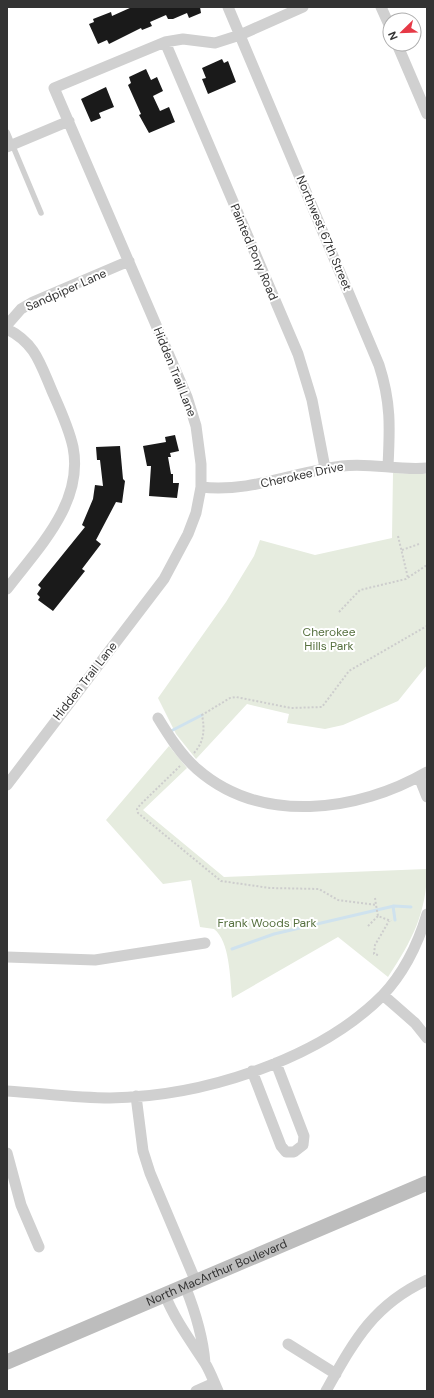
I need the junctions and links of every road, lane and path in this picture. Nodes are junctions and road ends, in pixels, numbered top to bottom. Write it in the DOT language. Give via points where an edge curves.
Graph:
graph roads {
  1 [pos="228,7"];
  2 [pos="303,7"];
  3 [pos="240,35"];
  4 [pos="165,42"];
  5 [pos="400,52"];
  6 [pos="427,114"];
  7 [pos="69,121"];
  8 [pos="7,132"];
  9 [pos="10,146"];
  10 [pos="42,213"];
  11 [pos="129,261"];
  12 [pos="7,325"];
  13 [pos="7,328"];
  14 [pos="388,466"];
  15 [pos="325,468"];
  16 [pos="427,468"];
  17 [pos="201,487"];
  18 [pos="398,536"];
  19 [pos="419,544"];
  20 [pos="402,550"];
  21 [pos="427,565"];
  22 [pos="408,578"];
  23 [pos="7,589"];
  24 [pos="339,612"];
  25 [pos="427,626"];
  26 [pos="158,718"];
  27 [pos="187,759"];
  28 [pos="423,774"];
  29 [pos="9,779"];
  30 [pos="427,797"];
  31 [pos="376,898"];
  32 [pos="376,906"];
  33 [pos="427,914"];
  34 [pos="378,915"];
  35 [pos="368,926"];
  36 [pos="205,943"];
  37 [pos="378,955"];
  38 [pos="7,957"];
  39 [pos="383,995"];
  40 [pos="427,1038"];
  41 [pos="276,1063"];
  42 [pos="252,1071"];
  43 [pos="7,1091"];
  44 [pos="136,1096"];
  45 [pos="7,1153"];
  46 [pos="427,1183"];
  47 [pos="39,1247"];
  48 [pos="427,1280"];
  49 [pos="190,1284"];
  50 [pos="165,1295"];
  51 [pos="288,1344"];
  52 [pos="7,1362"];
  53 [pos="205,1363"];
  54 [pos="336,1374"];
  55 [pos="216,1387"];
  56 [pos="196,1391"];
  57 [pos="326,1391"];
  1 -- 3 [label="street, Northwest 67th Street"];
  2 -- 3 [label="street"];
  3 -- 4 [label="street" via="215,43 183,39"];
  3 -- 14 [label="street, Northwest 67th Street" via="379,365 390,416"];
  4 -- 7 [label="street, Hidden Trail Lane" via="54,88"];
  4 -- 15 [label="street, Painted Pony Road" via="298,354 312,400"];
  5 -- 6 [label="street"];
  7 -- 9 [label="street"];
  7 -- 11 [label="street, Hidden Trail Lane"];
  8 -- 9 [label="lane"];
  9 -- 10 [label="lane"];
  11 -- 12 [label="street, Sandpiper Lane" via="33,302 21,309"];
  11 -- 17 [label="street, Hidden Trail Lane" via="192,411 199,443"];
  13 -- 23 [label="street" via="30,345 39,360 71,436 75,460 71,488 63,513"];
  14 -- 15 [label="street, Cherokee Drive" via="352,465"];
  14 -- 16 [label="street, Cherokee Drive"];
  15 -- 17 [label="street, Cherokee Drive" via="240,488"];
  17 -- 29 [label="street, Hidden Trail Lane" via="196,513 188,534 168,573"];
  18 -- 20 [label="path"];
  19 -- 20 [label="path"];
  20 -- 22 [label="path"];
  21 -- 22 [label="path"];
  22 -- 24 [label="path" via="360,590"];
  25 -- 27 [label="path" via="350,671 322,707 291,708 230,698 202,715 203,739 198,749"];
  26 -- 27 [label="street"];
  27 -- 28 [label="street" via="208,777 234,793 256,801 294,807 328,805 364,798 394,788"];
  27 -- 32 [label="path" via="140,805 138,813 221,881 270,888 319,889 338,900"];
  28 -- 30 [label="street"];
  31 -- 32 [label="path"];
  32 -- 34 [label="path"];
  33 -- 39 [label="street" via="412,951"];
  34 -- 35 [label="path"];
  34 -- 37 [label="path" via="390,921 374,945 374,954"];
  36 -- 38 [label="street" via="94,960"];
  39 -- 40 [label="street" via="415,1023"];
  39 -- 41 [label="street" via="340,1030"];
  41 -- 42 [label="street"];
  41 -- 42 [label="street" via="304,1136 303,1144 294,1152 286,1152 281,1146"];
  42 -- 44 [label="street" via="183,1090"];
  43 -- 44 [label="street" via="87,1097"];
  44 -- 49 [label="street" via="143,1151"];
  45 -- 47 [label="street" via="20,1205"];
  46 -- 49 [label="main road, North MacArthur Boulevard"];
  48 -- 54 [label="street" via="399,1295 377,1313 362,1331"];
  49 -- 50 [label="main road, North MacArthur Boulevard"];
  49 -- 53 [label="street"];
  50 -- 52 [label="main road, North MacArthur Boulevard"];
  50 -- 53 [label="street" via="173,1314"];
  51 -- 54 [label="street"];
  53 -- 55 [label="street"];
  54 -- 57 [label="street"];
  55 -- 56 [label="street"];
}
